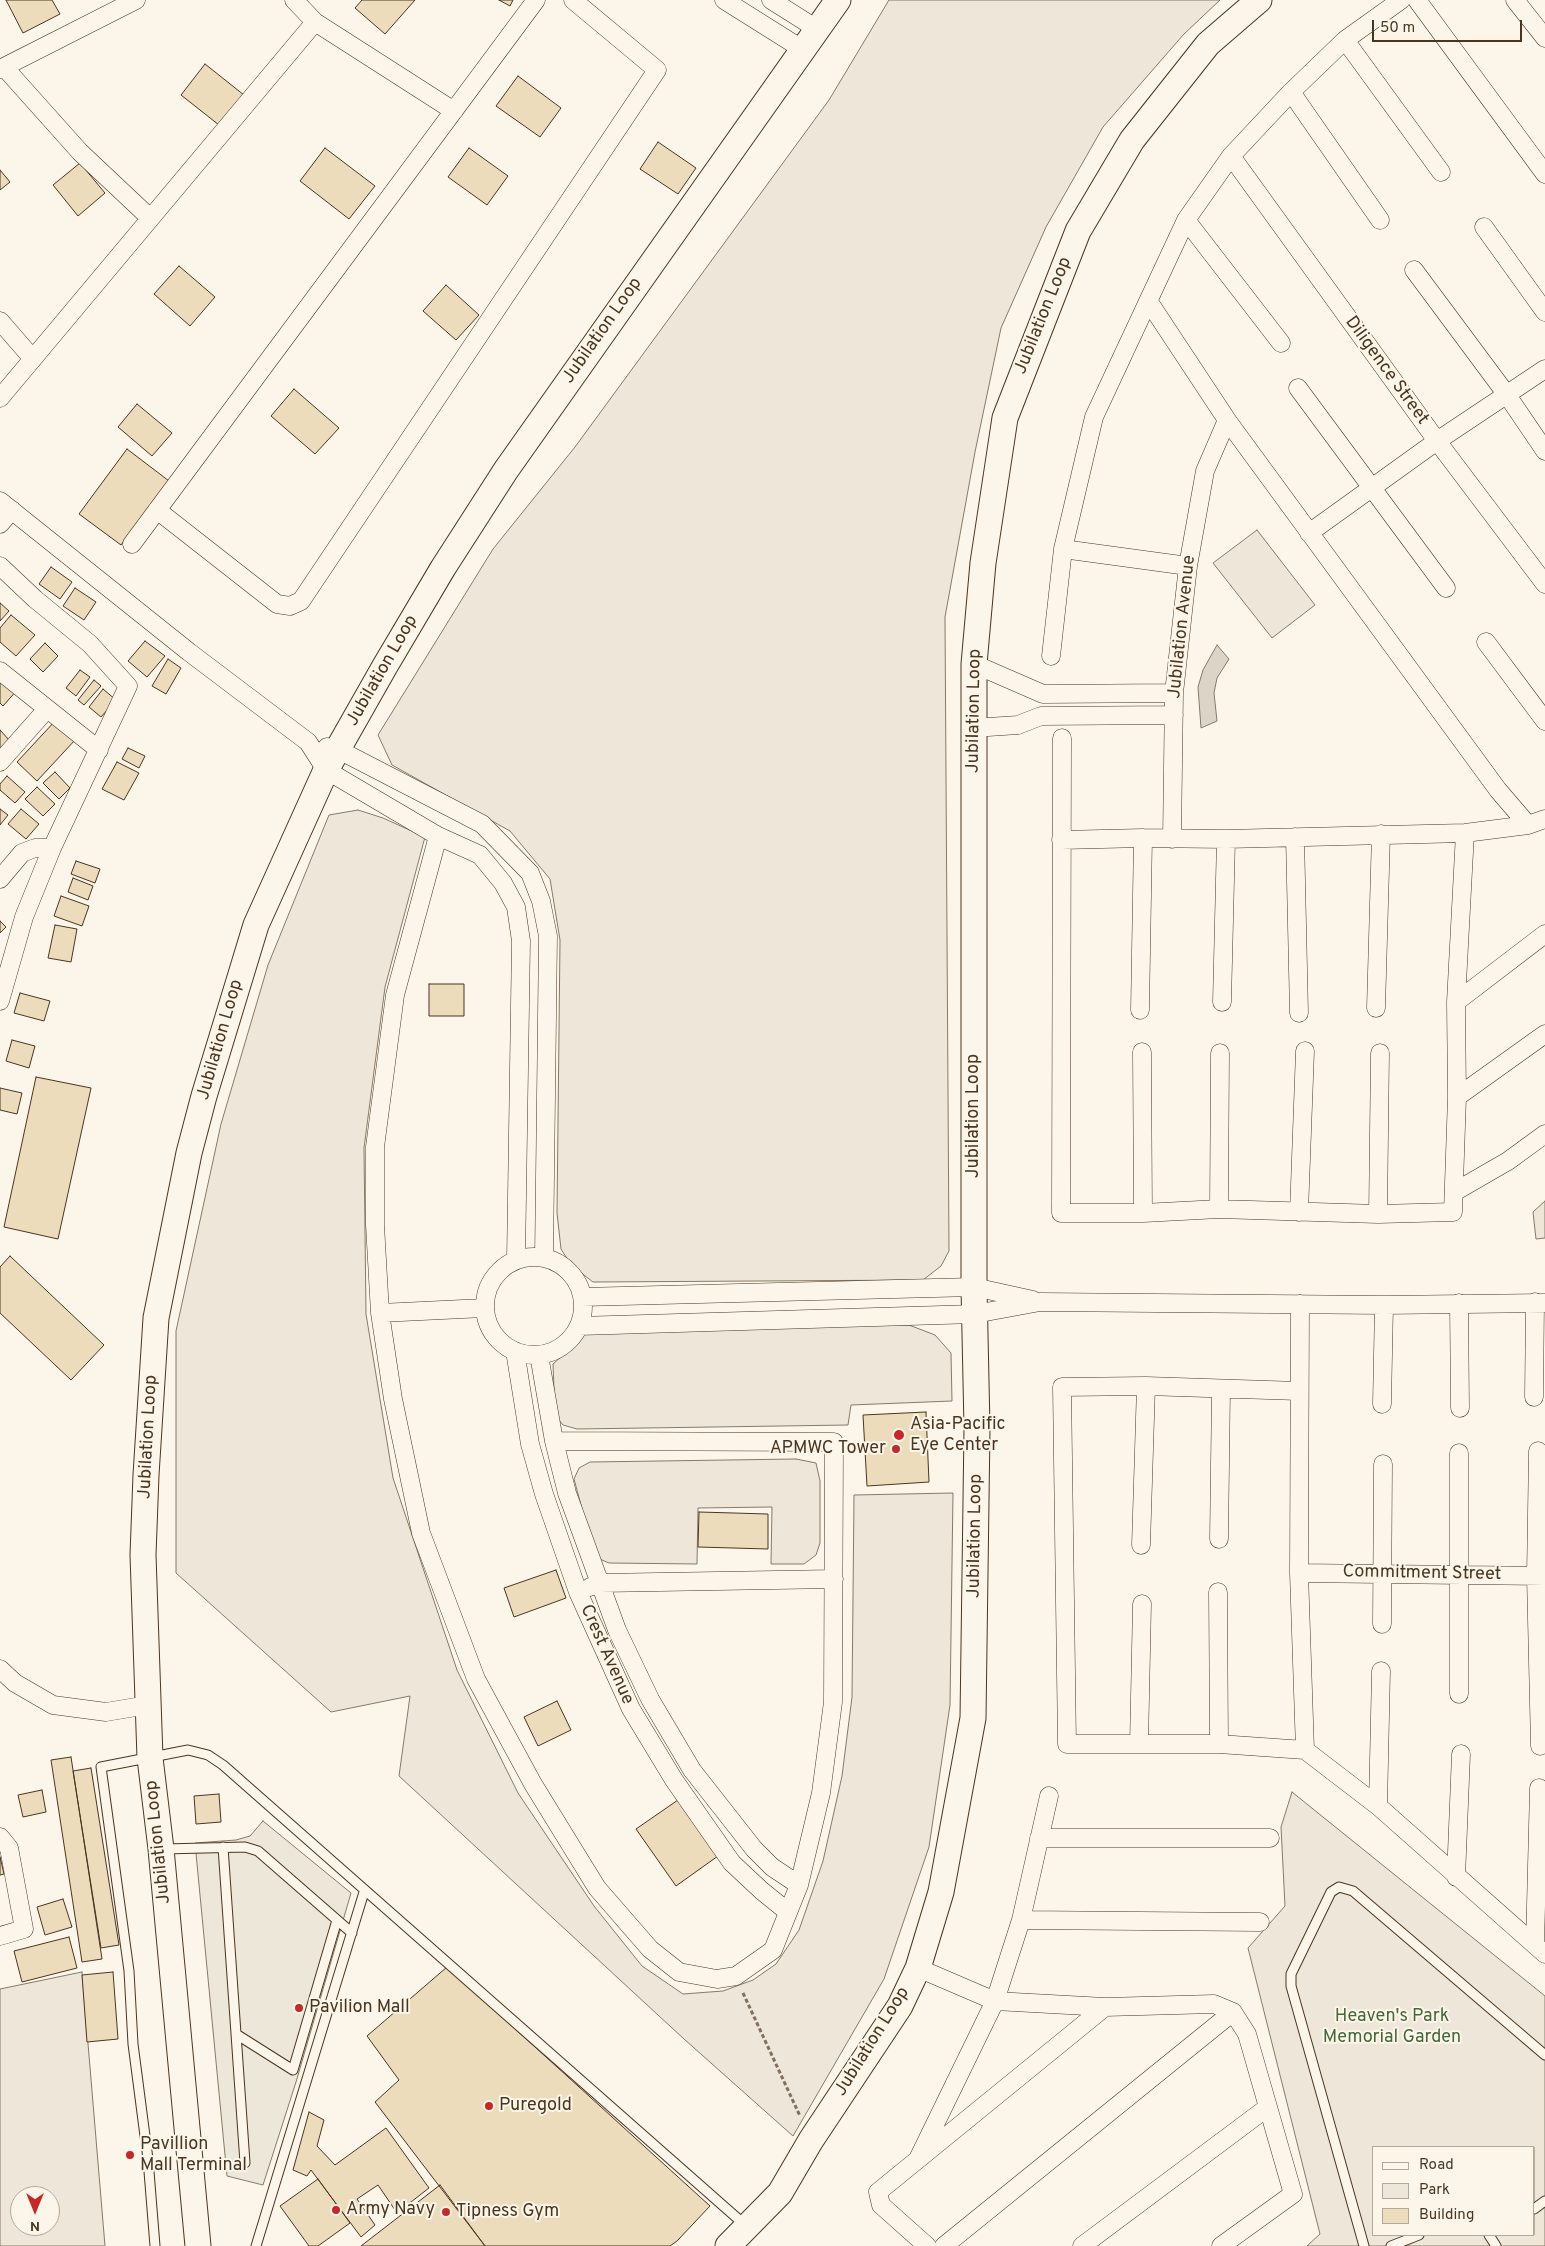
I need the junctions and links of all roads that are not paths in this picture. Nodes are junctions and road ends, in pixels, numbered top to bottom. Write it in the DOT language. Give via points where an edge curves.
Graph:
graph roads {
  1 [pos="136,0"];
  2 [pos="294,0"];
  3 [pos="536,0"];
  4 [pos="573,0"];
  5 [pos="838,0"];
  6 [pos="1259,0"];
  7 [pos="1401,0"];
  8 [pos="1417,0"];
  9 [pos="1515,0"];
  10 [pos="729,1"];
  11 [pos="776,3"];
  12 [pos="315,22"];
  13 [pos="766,27"];
  14 [pos="817,29"];
  15 [pos="1545,38"];
  16 [pos="1345,40"];
  17 [pos="802,49"];
  18 [pos="2,68"];
  19 [pos="1291,92"];
  20 [pos="454,112"];
  21 [pos="1231,156"];
  22 [pos="1441,172"];
  23 [pos="1545,174"];
  24 [pos="149,217"];
  25 [pos="1186,220"];
  26 [pos="1380,220"];
  27 [pos="1484,227"];
  28 [pos="1414,270"];
  29 [pos="1148,302"];
  30 [pos="1545,312"];
  31 [pos="0,321"];
  32 [pos="1281,343"];
  33 [pos="33,359"];
  34 [pos="1545,369"];
  35 [pos="1298,388"];
  36 [pos="1507,395"];
  37 [pos="0,398"];
  38 [pos="1227,420"];
  39 [pos="1436,441"];
  40 [pos="1545,450"];
  41 [pos="1372,490"];
  42 [pos="6,505"];
  43 [pos="158,510"];
  44 [pos="0,524"];
  45 [pos="1309,533"];
  46 [pos="132,544"];
  47 [pos="1063,549"];
  48 [pos="0,566"];
  49 [pos="1188,566"];
  50 [pos="1545,584"];
  51 [pos="1446,588"];
  52 [pos="1486,642"];
  53 [pos="1052,656"];
  54 [pos="974,664"];
  55 [pos="0,671"];
  56 [pos="1174,693"];
  57 [pos="1043,694"];
  58 [pos="48,709"];
  59 [pos="1174,715"];
  60 [pos="1041,716"];
  61 [pos="1545,721"];
  62 [pos="974,728"];
  63 [pos="1062,738"];
  64 [pos="99,750"];
  65 [pos="332,760"];
  66 [pos="0,762"];
  67 [pos="1545,819"];
  68 [pos="1528,825"];
  69 [pos="1465,833"];
  70 [pos="1381,834"];
  71 [pos="438,836"];
  72 [pos="1295,837"];
  73 [pos="1143,838"];
  74 [pos="1172,839"];
  75 [pos="1226,839"];
  76 [pos="1061,840"];
  77 [pos="52,848"];
  78 [pos="0,879"];
  79 [pos="1545,934"];
  80 [pos="0,1001"];
  81 [pos="1222,1002"];
  82 [pos="1456,1002"];
  83 [pos="1376,1008"];
  84 [pos="1140,1010"];
  85 [pos="1299,1013"];
  86 [pos="1545,1034"];
  87 [pos="1305,1051"];
  88 [pos="1142,1052"];
  89 [pos="1220,1053"];
  90 [pos="1380,1053"];
  91 [pos="1457,1097"];
  92 [pos="1545,1134"];
  93 [pos="1456,1191"];
  94 [pos="1219,1209"];
  95 [pos="1143,1212"];
  96 [pos="1299,1212"];
  97 [pos="1378,1214"];
  98 [pos="544,1257"];
  99 [pos="516,1260"];
  100 [pos="974,1287"];
  101 [pos="582,1297"];
  102 [pos="1040,1302"];
  103 [pos="1458,1303"];
  104 [pos="1540,1303"];
  105 [pos="1300,1304"];
  106 [pos="1384,1306"];
  107 [pos="484,1308"];
  108 [pos="380,1313"];
  109 [pos="975,1314"];
  110 [pos="579,1326"];
  111 [pos="515,1351"];
  112 [pos="539,1355"];
  113 [pos="1146,1386"];
  114 [pos="1221,1390"];
  115 [pos="1299,1391"];
  116 [pos="1534,1397"];
  117 [pos="1382,1404"];
  118 [pos="1460,1408"];
  119 [pos="554,1441"];
  120 [pos="1538,1451"];
  121 [pos="1459,1454"];
  122 [pos="1384,1464"];
  123 [pos="1219,1539"];
  124 [pos="1141,1545"];
  125 [pos="1299,1573"];
  126 [pos="1384,1574"];
  127 [pos="1458,1574"];
  128 [pos="1540,1576"];
  129 [pos="834,1579"];
  130 [pos="600,1583"];
  131 [pos="578,1592"];
  132 [pos="1218,1592"];
  133 [pos="1142,1604"];
  134 [pos="1382,1624"];
  135 [pos="0,1669"];
  136 [pos="1381,1671"];
  137 [pos="1460,1694"];
  138 [pos="148,1705"];
  139 [pos="1139,1744"];
  140 [pos="1219,1744"];
  141 [pos="1540,1746"];
  142 [pos="1306,1750"];
  143 [pos="1461,1754"];
  144 [pos="150,1758"];
  145 [pos="1539,1788"];
  146 [pos="1049,1796"];
  147 [pos="1378,1806"];
  148 [pos="0,1837"];
  149 [pos="1039,1838"];
  150 [pos="1270,1838"];
  151 [pos="223,1847"];
  152 [pos="161,1849"];
  153 [pos="1456,1877"];
  154 [pos="799,1884"];
  155 [pos="364,1892"];
  156 [pos="788,1912"];
  157 [pos="337,1920"];
  158 [pos="1021,1920"];
  159 [pos="1260,1922"];
  160 [pos="352,1933"];
  161 [pos="0,1936"];
  162 [pos="1540,1949"];
  163 [pos="918,1968"];
  164 [pos="995,2001"];
  165 [pos="1105,2007"];
  166 [pos="1233,2012"];
  167 [pos="236,2034"];
  168 [pos="1545,2055"];
  169 [pos="1268,2107"];
  170 [pos="920,2157"];
  171 [pos="244,2163"];
  172 [pos="747,2227"];
  173 [pos="1416,2236"];
  174 [pos="155,2246"];
  175 [pos="198,2246"];
  176 [pos="256,2246"];
  177 [pos="728,2246"];
  178 [pos="927,2246"];
  179 [pos="944,2246"];
  180 [pos="1082,2246"];
  181 [pos="1221,2246"];
  182 [pos="1364,2246"];
  183 [pos="1391,2246"];
  1 -- 18 [label="street"];
  2 -- 12 [label="street"];
  3 -- 20 [label="street"];
  4 -- 43 [label="street" via="657,70 302,601 290,606 276,604"];
  5 -- 14 [label="main road, Jubilation Loop"];
  6 -- 54 [label="main road, Jubilation Loop" via="1208,44 1132,140 1078,231 1005,418 983,564"];
  7 -- 16 [label="street"];
  8 -- 23 [label="street"];
  9 -- 15 [label="street"];
  10 -- 13 [label="street"];
  11 -- 13 [label="street"];
  11 -- 14 [label="street"];
  12 -- 20 [label="street"];
  12 -- 24 [label="street"];
  13 -- 17 [label="street"];
  14 -- 17 [label="main road, Jubilation Loop"];
  16 -- 19 [label="street"];
  16 -- 22 [label="street"];
  17 -- 65 [label="main road, Jubilation Loop" via="506,470 443,568"];
  18 -- 24 [label="street" via="80,152"];
  19 -- 21 [label="street"];
  19 -- 26 [label="street"];
  20 -- 43 [label="street"];
  21 -- 25 [label="street"];
  21 -- 39 [label="street, Diligence Street"];
  24 -- 33 [label="street"];
  25 -- 29 [label="street"];
  25 -- 32 [label="street"];
  27 -- 30 [label="street"];
  28 -- 36 [label="street"];
  29 -- 38 [label="street"];
  29 -- 47 [label="street" via="1094,417"];
  31 -- 33 [label="street"];
  33 -- 37 [label="street"];
  34 -- 36 [label="street"];
  35 -- 41 [label="street"];
  36 -- 39 [label="street"];
  36 -- 40 [label="street"];
  38 -- 45 [label="street"];
  38 -- 49 [label="street, Jubilation Avenue" via="1205,470"];
  39 -- 41 [label="street"];
  39 -- 50 [label="street, Diligence Street"];
  41 -- 45 [label="street"];
  41 -- 51 [label="street"];
  42 -- 44 [label="street"];
  42 -- 65 [label="street" via="188,652"];
  43 -- 46 [label="street"];
  45 -- 68 [label="street" via="1498,790"];
  47 -- 49 [label="street"];
  47 -- 53 [label="street"];
  48 -- 64 [label="street" via="90,644 128,686"];
  49 -- 56 [label="street, Jubilation Avenue"];
  52 -- 61 [label="street"];
  54 -- 57 [label="street"];
  54 -- 62 [label="main road, Jubilation Loop"];
  55 -- 58 [label="street"];
  56 -- 57 [label="street"];
  56 -- 59 [label="street, Jubilation Avenue"];
  57 -- 60 [label="street"];
  58 -- 64 [label="street"];
  58 -- 66 [label="street"];
  59 -- 60 [label="street"];
  59 -- 74 [label="street, Jubilation Avenue"];
  60 -- 62 [label="street" via="1018,725"];
  62 -- 100 [label="main road, Jubilation Loop"];
  63 -- 76 [label="street"];
  64 -- 77 [label="street"];
  65 -- 71 [label="street"];
  65 -- 98 [label="street" via="482,824 530,873 541,901 548,936"];
  65 -- 138 [label="main road, Jubilation Loop" via="256,924 238,981 189,1153 156,1318 143,1555"];
  67 -- 68 [label="street"];
  68 -- 69 [label="street"];
  69 -- 70 [label="street"];
  69 -- 82 [label="street"];
  70 -- 72 [label="street"];
  70 -- 83 [label="street"];
  71 -- 99 [label="street" via="480,855 503,883 516,907 521,942"];
  71 -- 108 [label="street" via="395,994 375,1146"];
  72 -- 75 [label="street"];
  72 -- 85 [label="street"];
  73 -- 74 [label="street"];
  73 -- 76 [label="street"];
  73 -- 84 [label="street"];
  74 -- 75 [label="street"];
  75 -- 81 [label="street"];
  76 -- 95 [label="street" via="1061,1212"];
  77 -- 78 [label="street" via="35,848 22,853"];
  77 -- 80 [label="street" via="24,917"];
  79 -- 82 [label="street"];
  82 -- 91 [label="street"];
  86 -- 91 [label="street"];
  87 -- 96 [label="street"];
  88 -- 95 [label="street"];
  89 -- 94 [label="street"];
  90 -- 97 [label="street"];
  91 -- 93 [label="street"];
  92 -- 93 [label="street" via="1508,1162"];
  93 -- 97 [label="street" via="1453,1212"];
  94 -- 95 [label="street"];
  94 -- 96 [label="street"];
  96 -- 97 [label="street"];
  98 -- 99 [label="street"];
  98 -- 101 [label="street" via="569,1271 578,1283"];
  99 -- 107 [label="street" via="503,1267 492,1279"];
  100 -- 101 [label="street"];
  100 -- 102 [label="street"];
  100 -- 109 [label="main road, Jubilation Loop"];
  101 -- 110 [label="street" via="583,1312"];
  102 -- 105 [label="street"];
  102 -- 109 [label="street"];
  103 -- 104 [label="street"];
  103 -- 106 [label="street"];
  103 -- 118 [label="street"];
  104 -- 116 [label="street"];
  105 -- 106 [label="street"];
  105 -- 115 [label="street"];
  106 -- 117 [label="street"];
  107 -- 108 [label="street"];
  107 -- 111 [label="street" via="493,1334"];
  108 -- 156 [label="street" via="393,1399 421,1533 476,1680 597,1888 650,1949 679,1972 717,1980 736,1976 773,1950"];
  109 -- 110 [label="street"];
  109 -- 163 [label="main road, Jubilation Loop" via="977,1428 973,1718 941,1892"];
  110 -- 112 [label="street" via="556,1350"];
  111 -- 112 [label="street"];
  111 -- 131 [label="street, Crest Avenue" via="530,1444"];
  112 -- 119 [label="street, Crest Avenue"];
  113 -- 114 [label="street"];
  113 -- 124 [label="street"];
  113 -- 139 [label="street" via="1062,1388 1067,1744"];
  114 -- 115 [label="street"];
  114 -- 123 [label="street"];
  115 -- 125 [label="street"];
  119 -- 129 [label="street" via="834,1442"];
  119 -- 130 [label="street, Crest Avenue" via="567,1493"];
  120 -- 128 [label="street"];
  121 -- 127 [label="street"];
  122 -- 126 [label="street"];
  125 -- 126 [label="street, Commitment Street"];
  125 -- 142 [label="street"];
  126 -- 127 [label="street, Commitment Street"];
  126 -- 134 [label="street"];
  127 -- 128 [label="street, Commitment Street"];
  127 -- 137 [label="street"];
  128 -- 141 [label="street"];
  129 -- 130 [label="street"];
  129 -- 154 [label="street" via="833,1702 821,1793"];
  130 -- 131 [label="street"];
  130 -- 154 [label="street, Crest Avenue" via="617,1630 650,1699 692,1770 754,1849 772,1867"];
  131 -- 156 [label="street, Crest Avenue" via="630,1709 674,1780 732,1863"];
  132 -- 140 [label="street"];
  133 -- 139 [label="street"];
  135 -- 138 [label="street" via="15,1683 53,1705 106,1712"];
  136 -- 147 [label="street"];
  138 -- 144 [label="main road, Jubilation Loop"];
  139 -- 140 [label="street"];
  140 -- 142 [label="street"];
  142 -- 147 [label="street"];
  143 -- 153 [label="street"];
  144 -- 152 [label="main road, Jubilation Loop"];
  144 -- 155 [label="lane" via="188,1750 208,1755 224,1765"];
  144 -- 174 [label="lane" via="100,1767 129,1971 133,2044"];
  145 -- 162 [label="street"];
  146 -- 149 [label="street"];
  147 -- 153 [label="street"];
  148 -- 161 [label="street" via="9,1848 24,1929"];
  149 -- 150 [label="street"];
  149 -- 158 [label="street"];
  151 -- 152 [label="lane"];
  151 -- 157 [label="lane" via="246,1847 258,1851"];
  151 -- 167 [label="lane"];
  152 -- 175 [label="main road, Jubilation Loop"];
  153 -- 162 [label="street"];
  154 -- 156 [label="street"];
  155 -- 160 [label="lane"];
  155 -- 172 [label="lane"];
  157 -- 160 [label="lane"];
  157 -- 167 [label="lane" via="293,2070"];
  158 -- 159 [label="street"];
  158 -- 164 [label="street"];
  160 -- 176 [label="lane"];
  163 -- 164 [label="street"];
  163 -- 172 [label="main road, Jubilation Loop" via="900,2006 811,2140 780,2193"];
  164 -- 165 [label="street"];
  164 -- 170 [label="street"];
  165 -- 166 [label="street" via="1214,2004"];
  165 -- 170 [label="street"];
  166 -- 169 [label="street" via="1247,2034"];
  166 -- 179 [label="street"];
  167 -- 171 [label="lane"];
  168 -- 182 [label="lane" via="1353,1890 1339,1887 1331,1892 1291,1974 1291,1986"];
  169 -- 180 [label="street"];
  169 -- 181 [label="street" via="1292,2194"];
  170 -- 178 [label="street" via="878,2192 881,2205"];
  172 -- 177 [label="main road, Jubilation Loop"];
  173 -- 183 [label="lane"];
}
